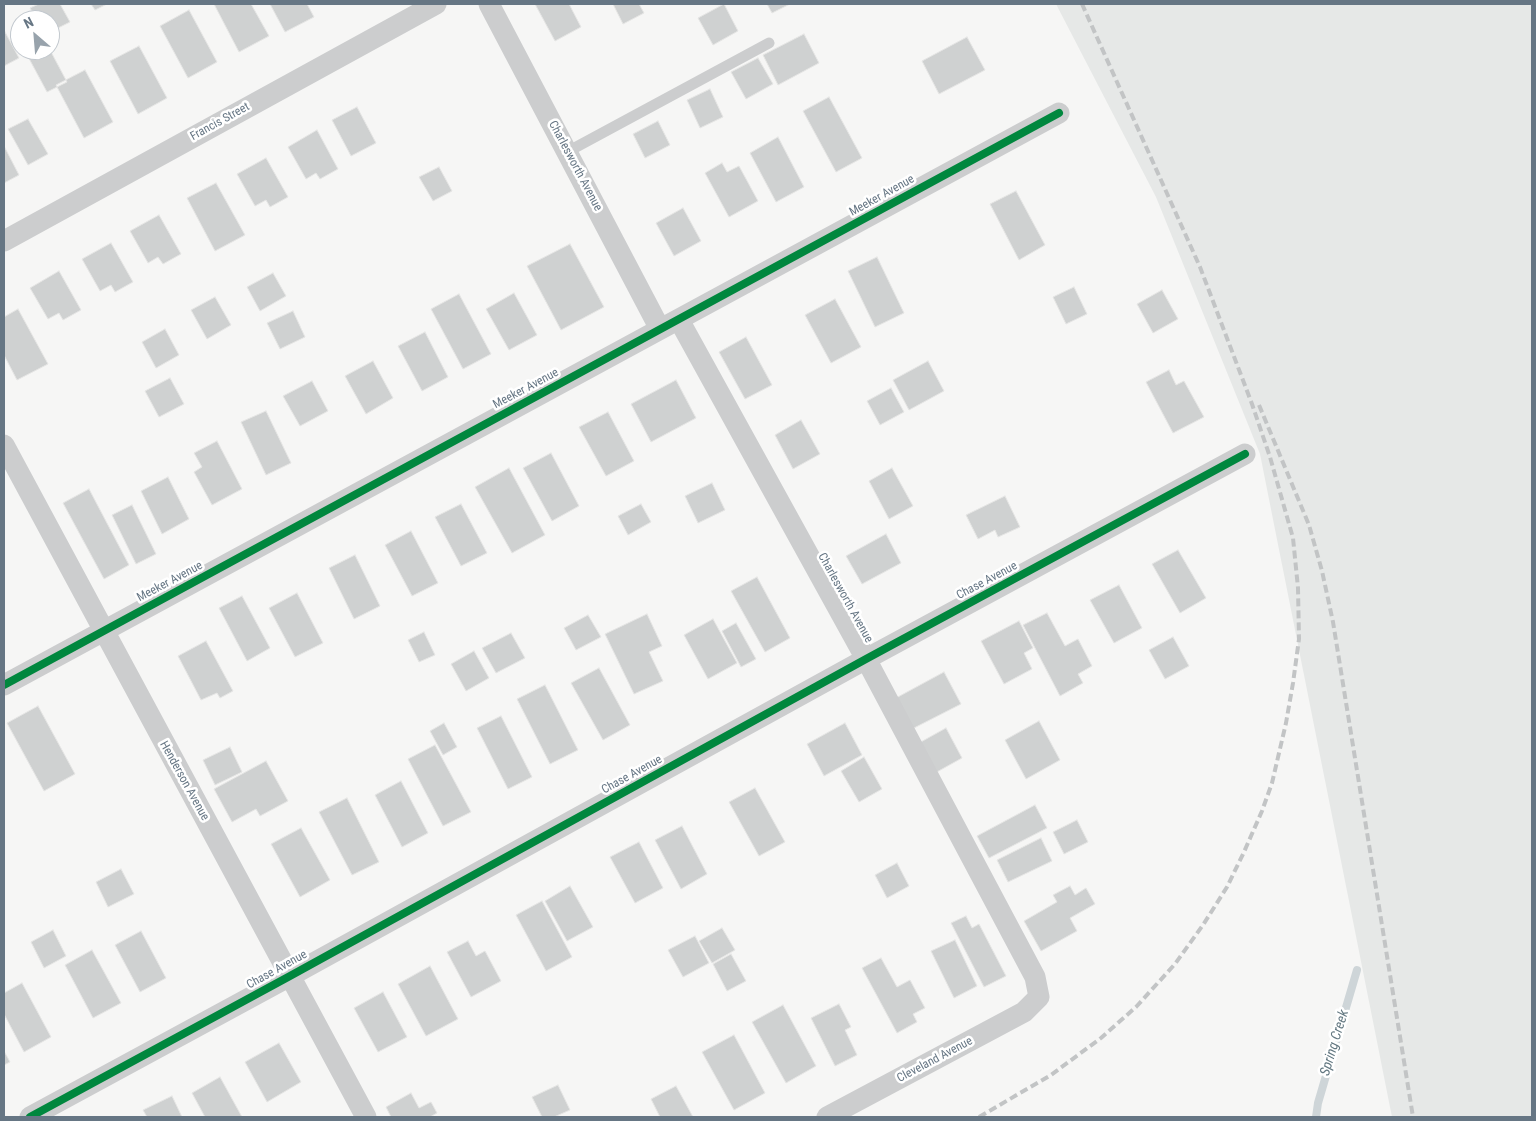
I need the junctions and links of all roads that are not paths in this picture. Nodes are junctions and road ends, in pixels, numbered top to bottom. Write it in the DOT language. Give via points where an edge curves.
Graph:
graph roads {
  1 [pos="436,4"];
  2 [pos="489,4"];
  3 [pos="768,43"];
  4 [pos="1059,113"];
  5 [pos="567,152"];
  6 [pos="4,241"];
  7 [pos="670,324"];
  8 [pos="4,445"];
  9 [pos="1245,454"];
  10 [pos="103,631"];
  11 [pos="866,659"];
  12 [pos="4,685"];
  13 [pos="290,976"];
  14 [pos="1040,997"];
  15 [pos="30,1117"];
  16 [pos="366,1117"];
  17 [pos="827,1117"];
  1 -- 6 [label="street, Francis Street"];
  2 -- 5 [label="street, Charlesworth Avenue"];
  3 -- 5 [label="lane"];
  4 -- 7 [label="street, Meeker Avenue"];
  5 -- 7 [label="street, Charlesworth Avenue"];
  7 -- 10 [label="street, Meeker Avenue"];
  7 -- 11 [label="street, Charlesworth Avenue"];
  8 -- 10 [label="street, Henderson Avenue"];
  9 -- 11 [label="street, Chase Avenue"];
  10 -- 12 [label="street, Meeker Avenue"];
  10 -- 13 [label="street, Henderson Avenue"];
  11 -- 13 [label="street, Chase Avenue"];
  11 -- 14 [label="street, Charlesworth Avenue" via="1035,977"];
  13 -- 15 [label="street, Chase Avenue"];
  13 -- 16 [label="street, Henderson Avenue"];
  14 -- 17 [label="street, Cleveland Avenue" via="1024,1012"];
}
